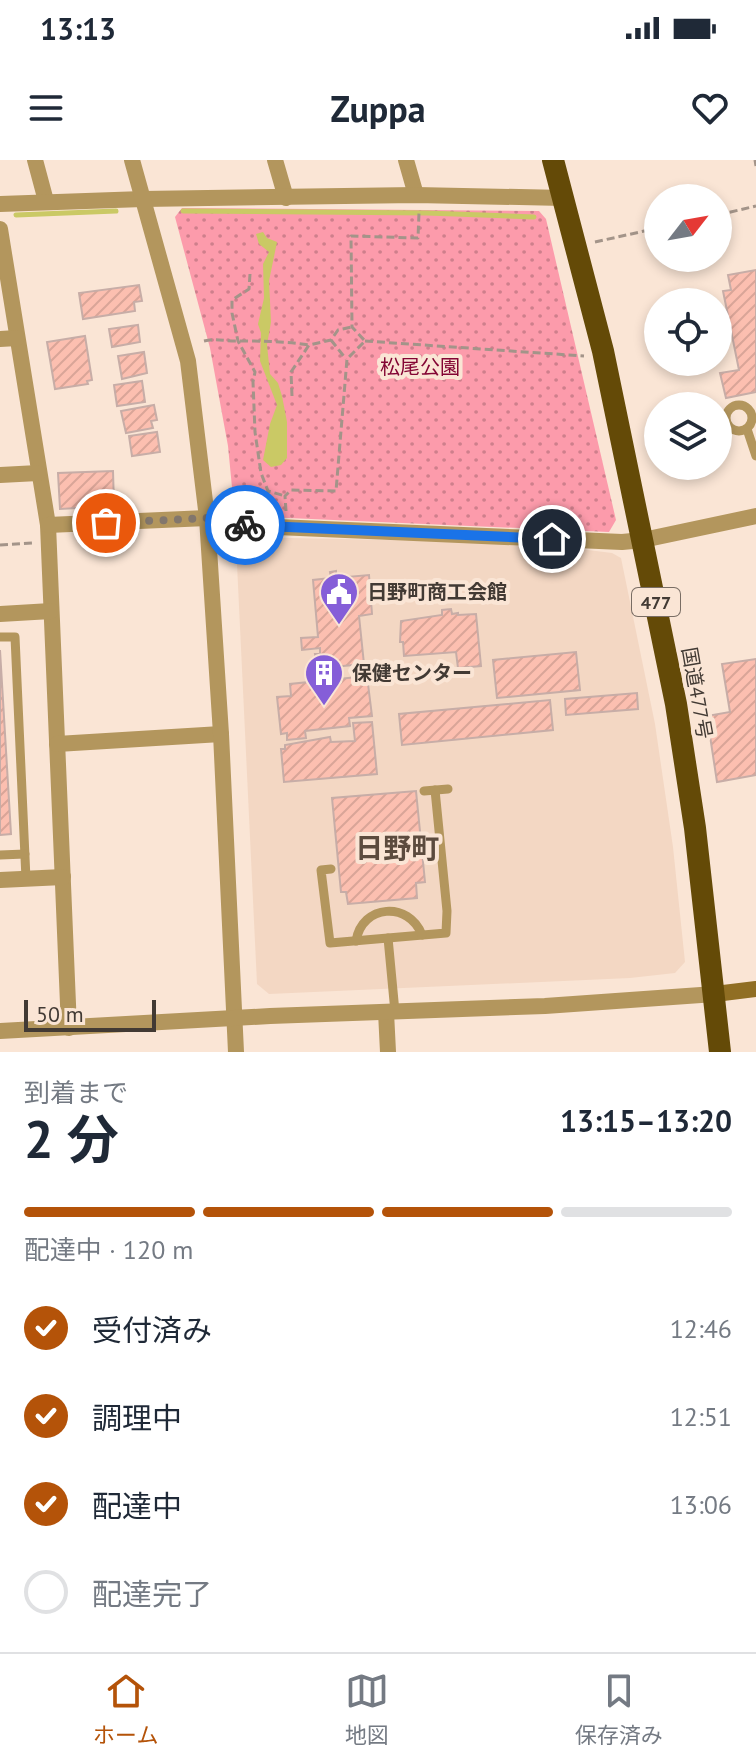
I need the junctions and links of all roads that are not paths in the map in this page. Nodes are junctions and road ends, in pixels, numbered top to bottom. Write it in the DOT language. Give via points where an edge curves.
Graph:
graph roads {
  1 [pos="35,160"];
  2 [pos="132,160"];
  3 [pos="275,160"];
  4 [pos="406,160"];
  5 [pos="553,160"];
  6 [pos="286,198"];
  7 [pos="564,198"];
  8 [pos="143,199"];
  9 [pos="46,201"];
  10 [pos="418,202"];
  11 [pos="0,204"];
  12 [pos="0,229"];
  13 [pos="8,338"];
  14 [pos="747,429"];
  15 [pos="756,456"];
  16 [pos="38,473"];
  17 [pos="0,475"];
  18 [pos="756,516"];
  19 [pos="207,521"];
  20 [pos="48,534"];
  21 [pos="643,540"];
  22 [pos="51,611"];
  23 [pos="0,614"];
  24 [pos="0,637"];
  25 [pos="221,734"];
  26 [pos="57,744"];
  27 [pos="448,789"];
  28 [pos="25,854"];
  29 [pos="0,855"];
  30 [pos="331,869"];
  31 [pos="63,877"];
  32 [pos="26,879"];
  33 [pos="0,880"];
  34 [pos="422,935"];
  35 [pos="388,938"];
  36 [pos="356,941"];
  37 [pos="756,989"];
  38 [pos="715,994"];
  39 [pos="390,1012"];
  40 [pos="235,1019"];
  41 [pos="69,1028"];
  42 [pos="0,1031"];
  43 [pos="236,1052"];
  44 [pos="388,1052"];
  45 [pos="720,1052"];
  1 -- 9 [label="street"];
  2 -- 8 [label="street"];
  3 -- 6 [label="street"];
  4 -- 10 [label="street"];
  5 -- 7 [label="highway, 国道477号 / 477"];
  6 -- 8 [label="street"];
  6 -- 10 [label="street"];
  7 -- 10 [label="street"];
  7 -- 21 [label="highway, 国道477号 / 477"];
  8 -- 9 [label="street"];
  8 -- 19 [label="street" via="188,361"];
  9 -- 11 [label="street"];
  12 -- 13 [label="street"];
  13 -- 16 [label="street"];
  14 -- 15 [label="lane"];
  16 -- 17 [label="street"];
  16 -- 20 [label="street"];
  18 -- 21 [label="street"];
  19 -- 20 [label="street"];
  19 -- 21 [label="street"];
  19 -- 25 [label="street"];
  20 -- 22 [label="street"];
  21 -- 38 [label="highway, 国道477号 / 477" via="676,704"];
  22 -- 23 [label="street"];
  22 -- 26 [label="street"];
  24 -- 28 [label="lane" via="15,637"];
  25 -- 26 [label="street"];
  25 -- 40 [label="street"];
  26 -- 31 [label="street"];
  27 -- 34 [label="lane" via="430,791 446,933"];
  28 -- 29 [label="lane"];
  28 -- 32 [label="lane"];
  30 -- 36 [label="lane" via="321,870 330,943"];
  31 -- 32 [label="street"];
  31 -- 41 [label="street"];
  32 -- 33 [label="street"];
  34 -- 35 [label="lane"];
  34 -- 36 [label="lane" via="411,918 386,911 368,918"];
  35 -- 36 [label="lane"];
  35 -- 39 [label="lane"];
  37 -- 38 [label="main road"];
  38 -- 39 [label="street"];
  38 -- 45 [label="highway, 国道477号 / 477"];
  39 -- 40 [label="street"];
  39 -- 44 [label="street"];
  40 -- 41 [label="street"];
  40 -- 43 [label="street"];
  41 -- 42 [label="street"];
}
